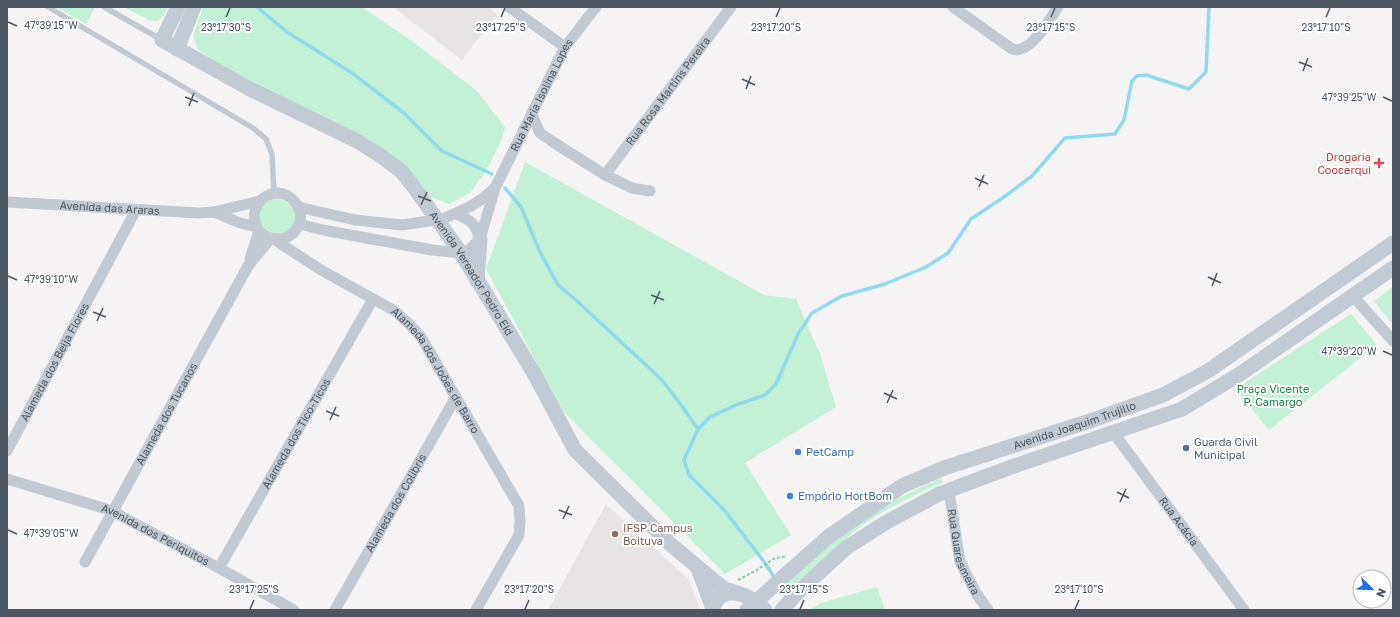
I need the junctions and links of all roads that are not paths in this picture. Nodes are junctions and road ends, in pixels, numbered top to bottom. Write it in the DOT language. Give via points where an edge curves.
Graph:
graph roads {
  1 [pos="48,7"];
  2 [pos="104,7"];
  3 [pos="178,7"];
  4 [pos="194,7"];
  5 [pos="508,7"];
  6 [pos="596,7"];
  7 [pos="731,7"];
  8 [pos="953,7"];
  9 [pos="1058,7"];
  10 [pos="162,40"];
  11 [pos="566,47"];
  12 [pos="177,49"];
  13 [pos="532,112"];
  14 [pos="605,175"];
  15 [pos="495,188"];
  16 [pos="650,191"];
  17 [pos="274,193"];
  18 [pos="260,201"];
  19 [pos="7,202"];
  20 [pos="298,207"];
  21 [pos="136,210"];
  22 [pos="214,212"];
  23 [pos="456,214"];
  24 [pos="438,220"];
  25 [pos="368,221"];
  26 [pos="299,224"];
  27 [pos="258,229"];
  28 [pos="292,235"];
  29 [pos="366,238"];
  30 [pos="480,238"];
  31 [pos="272,239"];
  32 [pos="1393,243"];
  33 [pos="461,253"];
  34 [pos="305,260"];
  35 [pos="248,266"];
  36 [pos="1393,268"];
  37 [pos="477,281"];
  38 [pos="1353,296"];
  39 [pos="373,299"];
  40 [pos="1393,341"];
  41 [pos="456,397"];
  42 [pos="1113,432"];
  43 [pos="7,451"];
  44 [pos="7,479"];
  45 [pos="949,491"];
  46 [pos="113,511"];
  47 [pos="85,562"];
  48 [pos="698,567"];
  49 [pos="219,568"];
  50 [pos="737,593"];
  51 [pos="758,604"];
  52 [pos="713,609"];
  53 [pos="294,610"];
  54 [pos="335,610"];
  55 [pos="476,610"];
  56 [pos="782,610"];
  57 [pos="988,610"];
  58 [pos="1244,610"];
  1 -- 17 [label="lane" via="253,128 266,139 272,154"];
  2 -- 10 [label="lane"];
  3 -- 10 [label="main road"];
  4 -- 12 [label="main road"];
  5 -- 11 [label="street"];
  6 -- 11 [label="street, Rua Maria Isolina Lopes"];
  7 -- 14 [label="street, Rua Rosa Martins Pereira"];
  8 -- 9 [label="street" via="1012,49 1020,50 1035,39"];
  10 -- 12 [label="main road, Avenida Vereador Pedro Eid"];
  11 -- 13 [label="street, Rua Maria Isolina Lopes"];
  12 -- 24 [label="main road, Avenida Vereador Pedro Eid" via="381,156 401,171"];
  13 -- 14 [label="street" via="540,133"];
  13 -- 15 [label="street, Rua Maria Isolina Lopes"];
  14 -- 16 [label="street" via="632,188"];
  15 -- 23 [label="street, Rua Maria Isolina Lopes"];
  15 -- 30 [label="street, Rua Maria Isolina Lopes"];
  17 -- 18 [label="street"];
  17 -- 20 [label="street" via="289,196"];
  18 -- 22 [label="street, Avenida das Araras"];
  18 -- 27 [label="street" via="254,214"];
  19 -- 21 [label="street, Avenida das Araras"];
  20 -- 25 [label="street, Rua Maria Isolina Lopes"];
  20 -- 26 [label="street"];
  21 -- 22 [label="street, Avenida das Araras"];
  21 -- 43 [label="street, Alameda dos Beija Flores"];
  22 -- 27 [label="street, Avenida das Araras"];
  23 -- 24 [label="street, Rua Maria Isolina Lopes"];
  23 -- 30 [label="street" via="473,223"];
  24 -- 25 [label="street, Rua Maria Isolina Lopes" via="402,225"];
  24 -- 33 [label="main road, Avenida Vereador Pedro Eid"];
  25 -- 29 [label="street"];
  26 -- 28 [label="street"];
  26 -- 29 [label="street"];
  27 -- 31 [label="street" via="264,236"];
  27 -- 35 [label="street"];
  28 -- 31 [label="street" via="281,240"];
  28 -- 34 [label="street"];
  29 -- 33 [label="street"];
  30 -- 33 [label="street" via="469,250"];
  30 -- 37 [label="main road"];
  31 -- 34 [label="street, Alameda dos Joões de Barro"];
  31 -- 35 [label="street"];
  32 -- 51 [label="main road, Avenida Joaquim Trujillo" via="1208,371 1163,395 944,468 902,486 828,537 783,577"];
  33 -- 37 [label="main road, Avenida Vereador Pedro Eid"];
  34 -- 39 [label="street, Alameda dos Joões de Barro"];
  35 -- 46 [label="street, Alameda dos Tucanos"];
  36 -- 38 [label="main road, Avenida Joaquim Trujillo"];
  37 -- 48 [label="main road, Avenida Vereador Pedro Eid" via="535,375 575,450 670,544"];
  38 -- 40 [label="street"];
  38 -- 42 [label="main road, Avenida Joaquim Trujillo" via="1240,374 1182,409"];
  39 -- 41 [label="street, Alameda dos Joões de Barro" via="395,312 421,337"];
  39 -- 49 [label="street, Alameda dos Tico-Ticos"];
  41 -- 54 [label="street, Alameda dos Colibris"];
  41 -- 55 [label="street, Alameda dos Joões de Barro" via="519,506 519,535"];
  42 -- 45 [label="main road, Avenida Joaquim Trujillo"];
  42 -- 58 [label="street, Rua Acácia"];
  44 -- 46 [label="street, Avenida dos Periquitos"];
  45 -- 56 [label="main road, Avenida Joaquim Trujillo" via="885,523 846,548"];
  45 -- 57 [label="street, Rua Quaresmeira" via="960,562"];
  46 -- 47 [label="street, Alameda dos Tucanos"];
  46 -- 49 [label="street, Avenida dos Periquitos"];
  48 -- 50 [label="main road, Avenida Vereador Pedro Eid" via="723,588"];
  48 -- 52 [label="main road"];
  49 -- 53 [label="street, Avenida dos Periquitos"];
  50 -- 51 [label="main road, Avenida Vereador Pedro Eid"];
  50 -- 52 [label="main road" via="720,597"];
}
